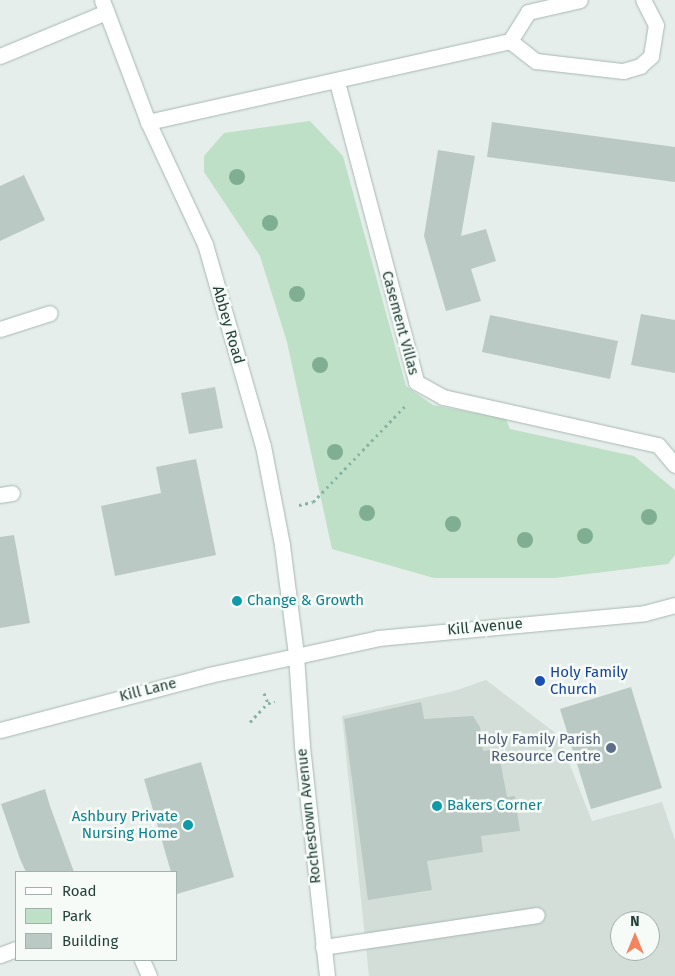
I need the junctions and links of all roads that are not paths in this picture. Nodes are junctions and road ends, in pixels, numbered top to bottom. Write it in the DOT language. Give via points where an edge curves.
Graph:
graph roads {
  1 [pos="580,0"];
  2 [pos="643,0"];
  3 [pos="104,6"];
  4 [pos="510,42"];
  5 [pos="0,56"];
  6 [pos="336,82"];
  7 [pos="148,122"];
  8 [pos="50,313"];
  9 [pos="0,329"];
  10 [pos="675,465"];
  11 [pos="675,605"];
  12 [pos="296,655"];
  13 [pos="0,730"];
  14 [pos="537,915"];
  15 [pos="323,947"];
  16 [pos="15,949"];
  17 [pos="0,955"];
  18 [pos="142,961"];
  19 [pos="150,976"];
  20 [pos="327,976"];
  1 -- 4 [label="main road" via="528,12"];
  2 -- 4 [label="main road" via="656,25 651,56 640,66 623,71 536,61"];
  3 -- 5 [label="main road, Abbey Road"];
  3 -- 7 [label="main road, Abbey Road"];
  4 -- 6 [label="main road"];
  6 -- 7 [label="main road"];
  6 -- 10 [label="main road, Casement Villas" via="416,382 443,397 658,445"];
  7 -- 12 [label="main road, Abbey Road" via="205,244 263,446 276,511"];
  8 -- 9 [label="main road"];
  11 -- 12 [label="main road, Kill Avenue" via="645,613 391,636"];
  12 -- 13 [label="main road, Kill Lane"];
  12 -- 15 [label="main road, Rochestown Avenue" via="300,731"];
  14 -- 15 [label="main road"];
  15 -- 20 [label="main road, Rochestown Avenue"];
  16 -- 17 [label="main road"];
  18 -- 19 [label="main road"];
}
